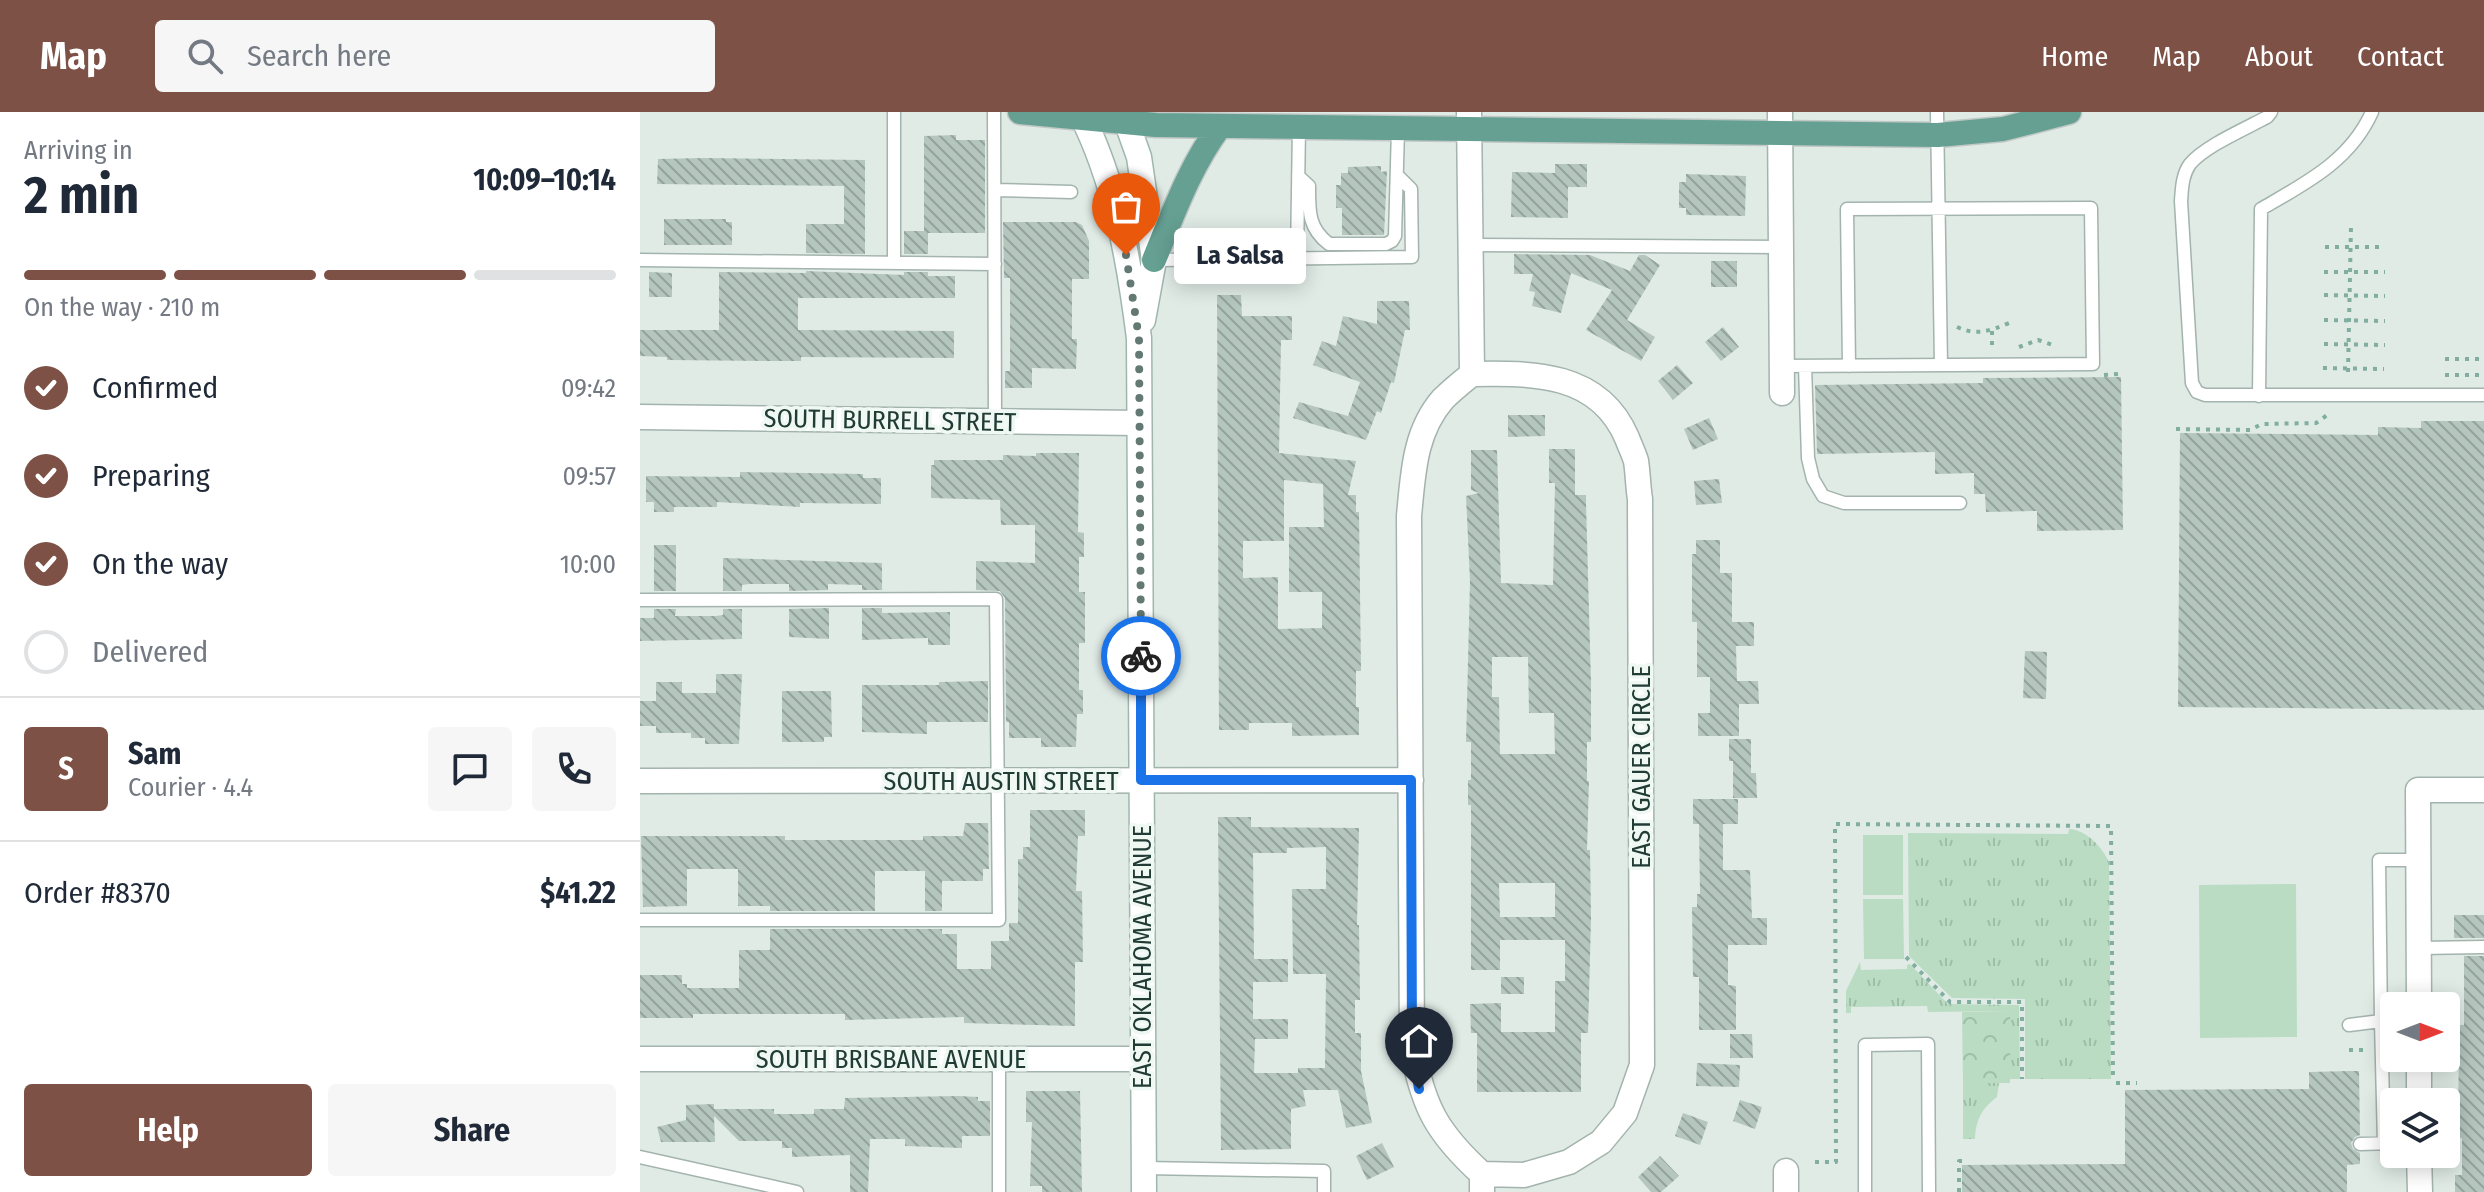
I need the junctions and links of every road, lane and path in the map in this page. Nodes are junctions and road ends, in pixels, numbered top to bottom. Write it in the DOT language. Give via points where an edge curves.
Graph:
graph roads {
  1 [pos="894,112"];
  2 [pos="994,112"];
  3 [pos="1020,112"];
  4 [pos="2069,112"];
  5 [pos="2271,112"];
  6 [pos="2372,112"];
  7 [pos="1082,116"];
  8 [pos="1126,118"];
  9 [pos="1299,120"];
  10 [pos="1469,121"];
  11 [pos="1780,123"];
  12 [pos="1938,123"];
  13 [pos="1220,126"];
  14 [pos="1398,129"];
  15 [pos="1298,176"];
  16 [pos="1398,176"];
  17 [pos="995,190"];
  18 [pos="1071,192"];
  19 [pos="1939,208"];
  20 [pos="2351,226"];
  21 [pos="1470,245"];
  22 [pos="1782,247"];
  23 [pos="2325,247"];
  24 [pos="2351,247"];
  25 [pos="2385,247"];
  26 [pos="1297,257"];
  27 [pos="640,260"];
  28 [pos="1154,260"];
  29 [pos="894,262"];
  30 [pos="995,264"];
  31 [pos="2324,272"];
  32 [pos="2350,272"];
  33 [pos="2385,272"];
  34 [pos="2324,295"];
  35 [pos="2350,295"];
  36 [pos="2385,296"];
  37 [pos="2324,320"];
  38 [pos="2349,320"];
  39 [pos="2385,321"];
  40 [pos="2009,323"];
  41 [pos="1957,327"];
  42 [pos="1139,338"];
  43 [pos="2324,344"];
  44 [pos="2349,344"];
  45 [pos="2385,345"];
  46 [pos="2445,359"];
  47 [pos="2484,359"];
  48 [pos="1941,365"];
  49 [pos="1793,366"];
  50 [pos="1849,366"];
  51 [pos="2323,368"];
  52 [pos="2384,369"];
  53 [pos="2348,370"];
  54 [pos="1472,374"];
  55 [pos="2445,375"];
  56 [pos="2484,375"];
  57 [pos="1782,393"];
  58 [pos="2484,395"];
  59 [pos="2259,396"];
  60 [pos="2334,411"];
  61 [pos="640,417"];
  62 [pos="995,422"];
  63 [pos="1139,423"];
  64 [pos="2176,429"];
  65 [pos="1960,503"];
  66 [pos="640,600"];
  67 [pos="998,780"];
  68 [pos="1141,780"];
  69 [pos="1411,780"];
  70 [pos="640,781"];
  71 [pos="2484,790"];
  72 [pos="2418,860"];
  73 [pos="640,920"];
  74 [pos="2484,947"];
  75 [pos="2419,948"];
  76 [pos="1906,957"];
  77 [pos="2386,992"];
  78 [pos="2419,992"];
  79 [pos="2380,1022"];
  80 [pos="2349,1025"];
  81 [pos="2349,1050"];
  82 [pos="2361,1050"];
  83 [pos="640,1059"];
  84 [pos="999,1059"];
  85 [pos="1143,1059"];
  86 [pos="2022,1079"];
  87 [pos="2137,1083"];
  88 [pos="2380,1143"];
  89 [pos="2360,1144"];
  90 [pos="640,1157"];
  91 [pos="1963,1161"];
  92 [pos="1815,1162"];
  93 [pos="2419,1168"];
  94 [pos="1144,1180"];
  95 [pos="1482,1183"];
  96 [pos="797,1192"];
  97 [pos="999,1192"];
  98 [pos="1324,1192"];
  99 [pos="1865,1192"];
  100 [pos="1929,1192"];
  101 [pos="1959,1192"];
  102 [pos="2420,1192"];
  1 -- 29 [label="lane"];
  2 -- 17 [label="lane"];
  3 -- 7 [label="main road"];
  4 -- 12 [label="main road" via="2003,129"];
  5 -- 59 [label="lane" via="2189,165 2181,201 2192,383 2205,395"];
  6 -- 59 [label="lane" via="2355,142 2325,171 2261,209"];
  7 -- 8 [label="main road"];
  7 -- 42 [label="street, EAST OKLAHOMA AVENUE" via="1114,195"];
  8 -- 13 [label="main road"];
  8 -- 28 [label="street, EAST OKLAHOMA AVENUE" via="1139,157"];
  9 -- 13 [label="main road"];
  9 -- 14 [label="main road"];
  9 -- 15 [label="lane"];
  10 -- 11 [label="main road"];
  10 -- 14 [label="main road"];
  10 -- 21 [label="street"];
  11 -- 12 [label="main road"];
  11 -- 22 [label="street"];
  12 -- 19 [label="lane"];
  13 -- 28 [label="main road" via="1189,175"];
  14 -- 16 [label="lane"];
  15 -- 16 [label="lane" via="1309,186 1313,228 1329,244 1339,245 1392,241"];
  15 -- 26 [label="lane"];
  16 -- 26 [label="lane" via="1411,189 1412,257"];
  17 -- 18 [label="lane"];
  17 -- 30 [label="lane"];
  19 -- 48 [label="lane"];
  19 -- 48 [label="lane" via="2091,208 2093,357 2093,364"];
  19 -- 50 [label="lane" via="1847,209"];
  20 -- 24 [label="path"];
  21 -- 22 [label="lane"];
  21 -- 54 [label="street"];
  22 -- 49 [label="street"];
  23 -- 24 [label="path"];
  24 -- 25 [label="path"];
  24 -- 32 [label="path"];
  26 -- 28 [label="lane"];
  27 -- 29 [label="lane"];
  28 -- 42 [label="street, EAST OKLAHOMA AVENUE"];
  29 -- 30 [label="lane"];
  30 -- 62 [label="lane"];
  31 -- 32 [label="path"];
  32 -- 33 [label="path"];
  32 -- 35 [label="path"];
  34 -- 35 [label="path"];
  35 -- 36 [label="path"];
  35 -- 38 [label="path"];
  37 -- 38 [label="path"];
  38 -- 39 [label="path"];
  38 -- 44 [label="path"];
  40 -- 41 [label="path" via="1973,334"];
  42 -- 63 [label="street, EAST OKLAHOMA AVENUE"];
  43 -- 44 [label="path"];
  44 -- 45 [label="path"];
  44 -- 53 [label="path"];
  46 -- 47 [label="path"];
  48 -- 50 [label="lane"];
  49 -- 50 [label="lane"];
  49 -- 57 [label="street"];
  49 -- 65 [label="lane" via="1808,458 1823,496 1844,503"];
  51 -- 53 [label="path"];
  52 -- 53 [label="path"];
  54 -- 69 [label="street, EAST GAUER CIRCLE" via="1443,400 1423,430 1413,468"];
  54 -- 95 [label="street, EAST GAUER CIRCLE" via="1555,379 1593,393 1620,422 1635,459 1640,499 1642,1065 1625,1113 1601,1142 1569,1162"];
  55 -- 56 [label="path"];
  58 -- 59 [label="lane"];
  60 -- 64 [label="path" via="2316,423 2262,424 2250,430"];
  61 -- 62 [label="street, SOUTH BURRELL STREET"];
  62 -- 63 [label="street, SOUTH BURRELL STREET"];
  63 -- 68 [label="street, EAST OKLAHOMA AVENUE"];
  66 -- 67 [label="lane" via="996,599"];
  67 -- 68 [label="street, SOUTH AUSTIN STREET"];
  67 -- 70 [label="street, SOUTH AUSTIN STREET"];
  67 -- 73 [label="lane" via="999,920"];
  68 -- 69 [label="street, SOUTH AUSTIN STREET"];
  68 -- 85 [label="street, EAST OKLAHOMA AVENUE"];
  69 -- 95 [label="street, EAST GAUER CIRCLE" via="1412,1047 1419,1089 1433,1119"];
  71 -- 72 [label="street" via="2418,790"];
  72 -- 75 [label="street"];
  72 -- 77 [label="lane" via="2379,860"];
  74 -- 75 [label="lane"];
  75 -- 78 [label="street"];
  76 -- 86 [label="path" via="1950,1002 2022,1002"];
  79 -- 80 [label="lane"];
  81 -- 82 [label="path"];
  83 -- 84 [label="street, SOUTH BRISBANE AVENUE"];
  84 -- 85 [label="street, SOUTH BRISBANE AVENUE"];
  84 -- 97 [label="lane"];
  85 -- 94 [label="street, EAST OKLAHOMA AVENUE"];
  87 -- 92 [label="path" via="2115,1081 2111,826 1835,824 1836,1162"];
  88 -- 89 [label="lane"];
  90 -- 96 [label="lane"];
  91 -- 101 [label="path"];
  93 -- 102 [label="street"];
  94 -- 98 [label="lane" via="1324,1171"];
  99 -- 100 [label="lane" via="1865,1045 1928,1044"];
}
